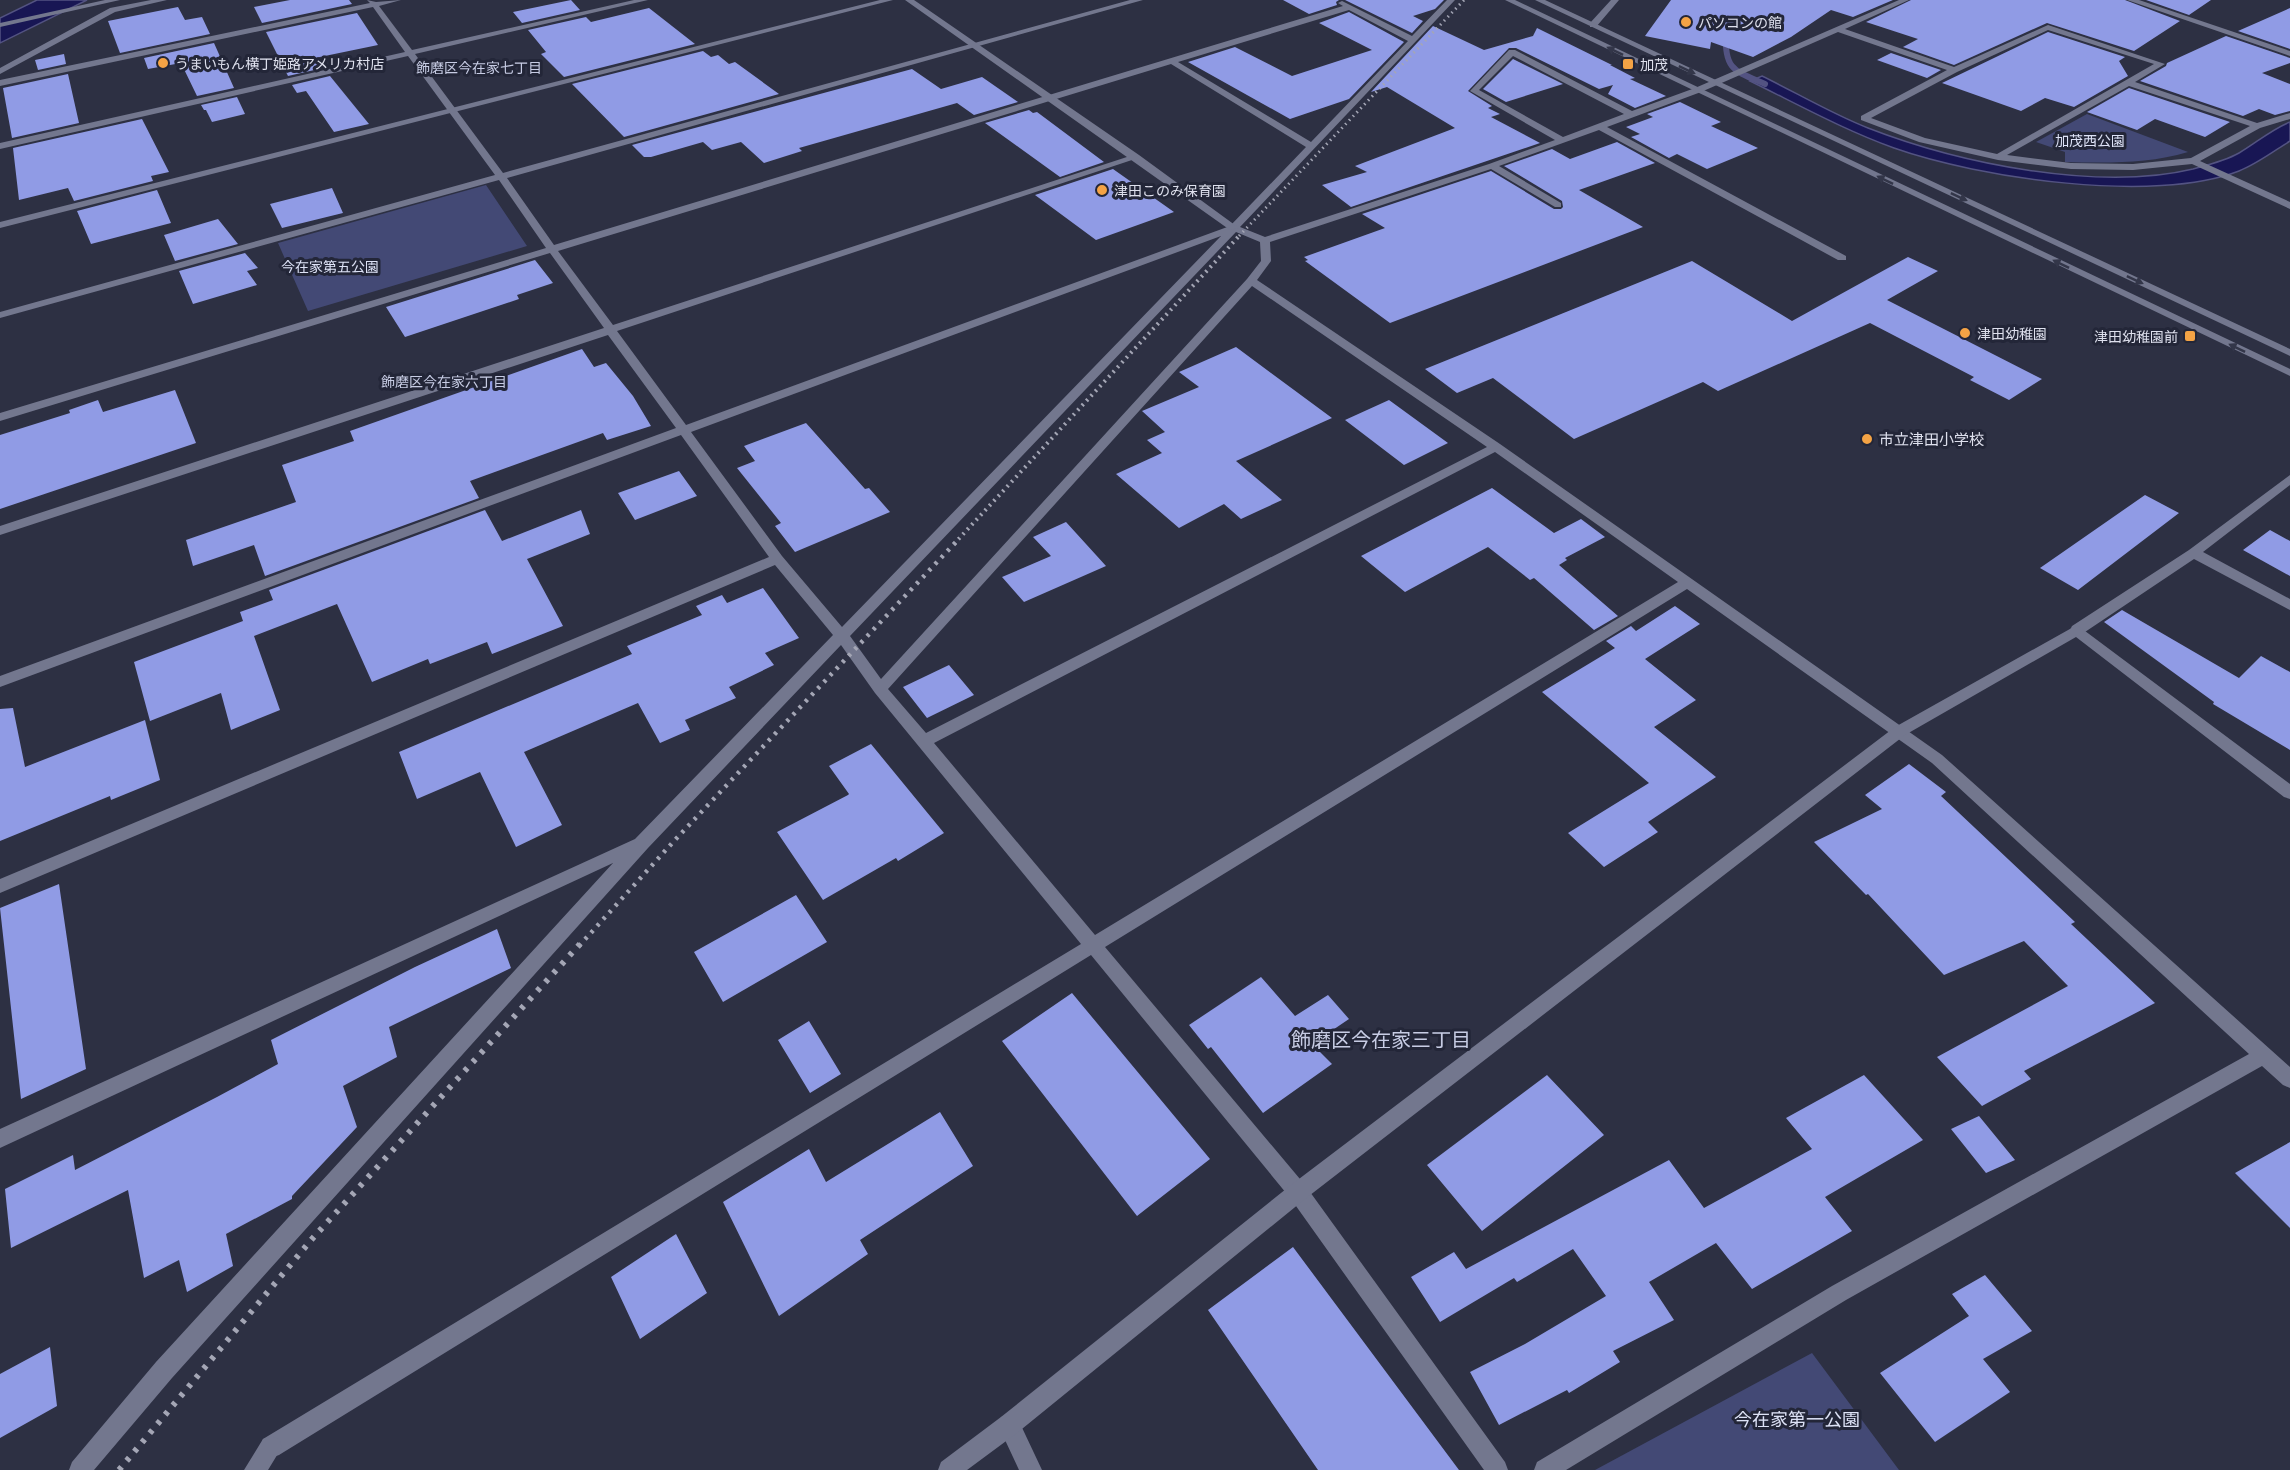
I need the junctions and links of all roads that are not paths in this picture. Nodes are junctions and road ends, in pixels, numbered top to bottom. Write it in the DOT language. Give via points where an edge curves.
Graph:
graph roads {
  1 [pos="80,0"];
  2 [pos="116,0"];
  3 [pos="163,0"];
  4 [pos="397,0"];
  5 [pos="644,0"];
  6 [pos="889,0"];
  7 [pos="909,0"];
  8 [pos="1139,0"];
  9 [pos="1336,0"];
  10 [pos="1451,0"];
  11 [pos="1509,0"];
  12 [pos="1539,0"];
  13 [pos="1615,0"];
  14 [pos="1905,0"];
  15 [pos="2131,0"];
  16 [pos="373,2"];
  17 [pos="1348,7"];
  18 [pos="0,17"];
  19 [pos="0,25"];
  20 [pos="1593,25"];
  21 [pos="1838,29"];
  22 [pos="1413,40"];
  23 [pos="975,45"];
  24 [pos="410,53"];
  25 [pos="2290,54"];
  26 [pos="1170,60"];
  27 [pos="1954,70"];
  28 [pos="0,71"];
  29 [pos="2127,82"];
  30 [pos="0,83"];
  31 [pos="1716,83"];
  32 [pos="1698,90"];
  33 [pos="1049,97"];
  34 [pos="453,111"];
  35 [pos="1631,114"];
  36 [pos="2290,116"];
  37 [pos="1599,126"];
  38 [pos="2257,126"];
  39 [pos="1562,140"];
  40 [pos="0,146"];
  41 [pos="1312,147"];
  42 [pos="1136,157"];
  43 [pos="1998,157"];
  44 [pos="2193,161"];
  45 [pos="1492,166"];
  46 [pos="501,176"];
  47 [pos="1558,205"];
  48 [pos="2290,206"];
  49 [pos="0,225"];
  50 [pos="1234,228"];
  51 [pos="1265,240"];
  52 [pos="551,248"];
  53 [pos="1842,258"];
  54 [pos="1251,281"];
  55 [pos="0,315"];
  56 [pos="611,330"];
  57 [pos="2290,353"];
  58 [pos="2290,373"];
  59 [pos="0,417"];
  60 [pos="682,430"];
  61 [pos="1496,447"];
  62 [pos="2290,479"];
  63 [pos="0,531"];
  64 [pos="2194,553"];
  65 [pos="777,559"];
  66 [pos="1688,582"];
  67 [pos="2290,605"];
  68 [pos="2077,630"];
  69 [pos="841,635"];
  70 [pos="0,682"];
  71 [pos="880,689"];
  72 [pos="1900,732"];
  73 [pos="924,741"];
  74 [pos="2290,794"];
  75 [pos="642,843"];
  76 [pos="0,886"];
  77 [pos="1093,945"];
  78 [pos="2264,1055"];
  79 [pos="2290,1079"];
  80 [pos="0,1139"];
  81 [pos="1298,1192"];
  82 [pos="1009,1425"];
  83 [pos="80,1470"];
  84 [pos="255,1470"];
  85 [pos="949,1470"];
  86 [pos="1031,1470"];
  87 [pos="1497,1470"];
  88 [pos="1545,1470"];
  1 -- 18 [label="street"];
  2 -- 19 [label="street"];
  3 -- 28 [label="street" via="113,10"];
  4 -- 16 [label="street"];
  5 -- 24 [label="street"];
  6 -- 34 [label="street"];
  7 -- 23 [label="street"];
  8 -- 23 [label="street"];
  9 -- 17 [label="street"];
  10 -- 22 [label="street"];
  32 -- 11 [label="street, one-way"];
  12 -- 20 [label="street"];
  13 -- 20 [label="street"];
  14 -- 21 [label="street"];
  15 -- 25 [label="street"];
  16 -- 24 [label="street"];
  16 -- 30 [label="street"];
  17 -- 22 [label="street"];
  17 -- 26 [label="street"];
  20 -- 31 [label="street, one-way"];
  21 -- 27 [label="street"];
  21 -- 31 [label="street"];
  22 -- 41 [label="street"];
  23 -- 33 [label="street"];
  23 -- 46 [label="street"];
  24 -- 34 [label="street"];
  24 -- 40 [label="street"];
  26 -- 33 [label="street"];
  26 -- 41 [label="street"];
  27 -- 29 [label="street" via="2048,27 2161,64"];
  27 -- 43 [label="street" via="1864,118 1922,140"];
  29 -- 38 [label="street"];
  29 -- 43 [label="street"];
  31 -- 32 [label="street"];
  31 -- 57 [label="street, one-way"];
  32 -- 35 [label="street"];
  58 -- 32 [label="street, one-way"];
  33 -- 42 [label="street"];
  33 -- 52 [label="street"];
  34 -- 46 [label="street"];
  34 -- 49 [label="street"];
  35 -- 37 [label="street"];
  35 -- 39 [label="street" via="1512,52 1474,91"];
  36 -- 38 [label="street"];
  37 -- 39 [label="street"];
  37 -- 53 [label="street"];
  38 -- 44 [label="street"];
  39 -- 45 [label="street"];
  41 -- 50 [label="street"];
  42 -- 50 [label="street"];
  42 -- 56 [label="street"];
  43 -- 44 [label="street" via="2071,166 2123,167"];
  44 -- 48 [label="street"];
  45 -- 47 [label="street"];
  45 -- 51 [label="street"];
  46 -- 52 [label="street"];
  46 -- 55 [label="street"];
  50 -- 51 [label="street"];
  50 -- 60 [label="street"];
  50 -- 69 [label="street"];
  51 -- 54 [label="street" via="1266,261"];
  52 -- 56 [label="street"];
  52 -- 59 [label="street"];
  54 -- 61 [label="street"];
  54 -- 71 [label="street"];
  56 -- 60 [label="street"];
  56 -- 63 [label="street"];
  60 -- 65 [label="street"];
  60 -- 70 [label="street"];
  61 -- 66 [label="street"];
  61 -- 73 [label="street"];
  62 -- 64 [label="street"];
  64 -- 67 [label="street"];
  64 -- 68 [label="street"];
  65 -- 69 [label="street"];
  65 -- 76 [label="street"];
  66 -- 72 [label="street"];
  66 -- 77 [label="street"];
  68 -- 72 [label="street"];
  68 -- 74 [label="street"];
  69 -- 71 [label="street"];
  69 -- 75 [label="street"];
  71 -- 73 [label="street"];
  72 -- 78 [label="street" via="1937,759"];
  72 -- 81 [label="street"];
  73 -- 77 [label="street"];
  75 -- 80 [label="street"];
  75 -- 83 [label="street" via="164,1370"];
  77 -- 81 [label="street"];
  77 -- 84 [label="street" via="271,1447"];
  78 -- 79 [label="street"];
  78 -- 88 [label="street" via="1839,1293"];
  81 -- 82 [label="street"];
  81 -- 87 [label="street"];
  82 -- 85 [label="street"];
  82 -- 86 [label="street"];
}
